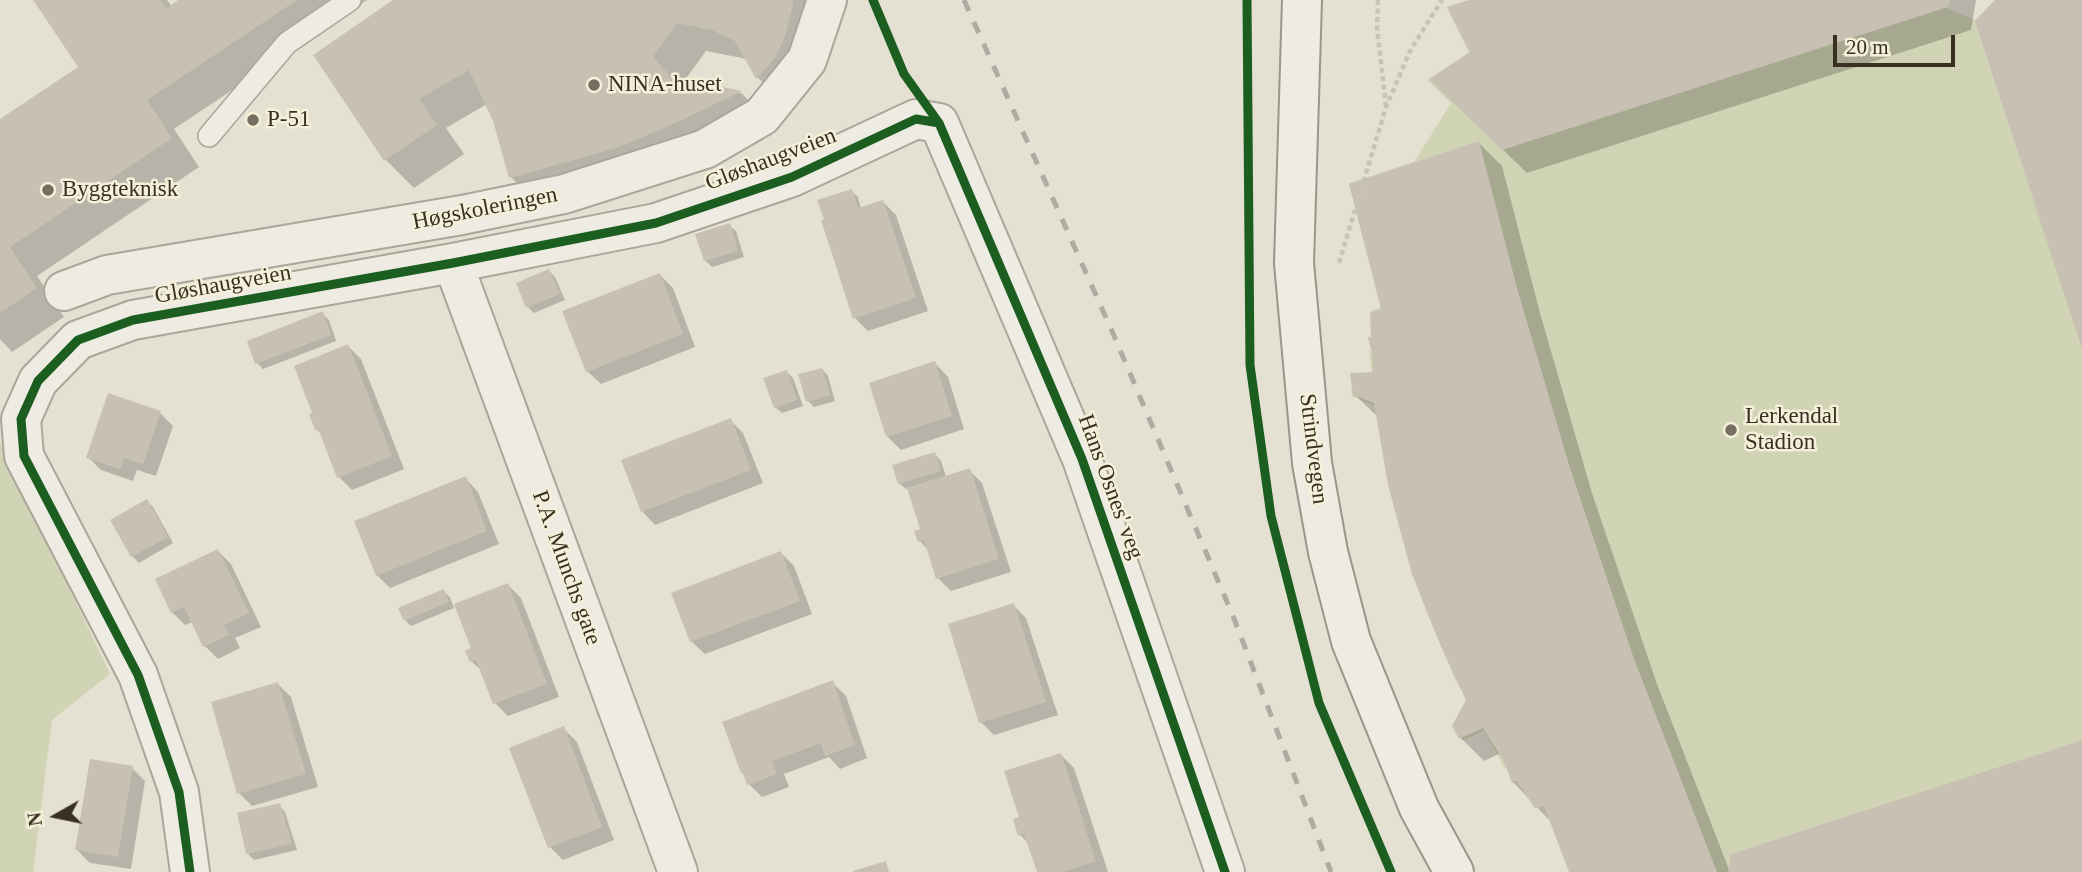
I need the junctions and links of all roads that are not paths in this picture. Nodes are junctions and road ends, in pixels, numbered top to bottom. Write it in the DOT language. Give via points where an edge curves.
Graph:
graph roads {
  1 [pos="350,0"];
  2 [pos="827,0"];
  3 [pos="1302,0"];
  4 [pos="939,124"];
  5 [pos="209,136"];
  6 [pos="453,263"];
  7 [pos="64,290"];
  8 [pos="1222,871"];
  9 [pos="190,872"];
  10 [pos="678,872"];
  11 [pos="1454,872"];
  1 -- 5 [label="lane" via="287,43"];
  2 -- 7 [label="street, Høgskoleringen" via="807,60 762,116 705,149 564,194 107,275"];
  3 -- 11 [label="street, Strindvegen" via="1294,263 1312,463 1351,641 1419,808"];
  4 -- 6 [label="street, Gløshaugveien" via="916,119 792,177 656,223"];
  4 -- 8 [label="street, Hans Osnes' veg" via="1082,459"];
  6 -- 9 [label="street, Gløshaugveien" via="133,320 78,340 38,382 20,418 24,456 138,675 179,792"];
  6 -- 10 [label="street, P.A. Munchs gate"];
}
